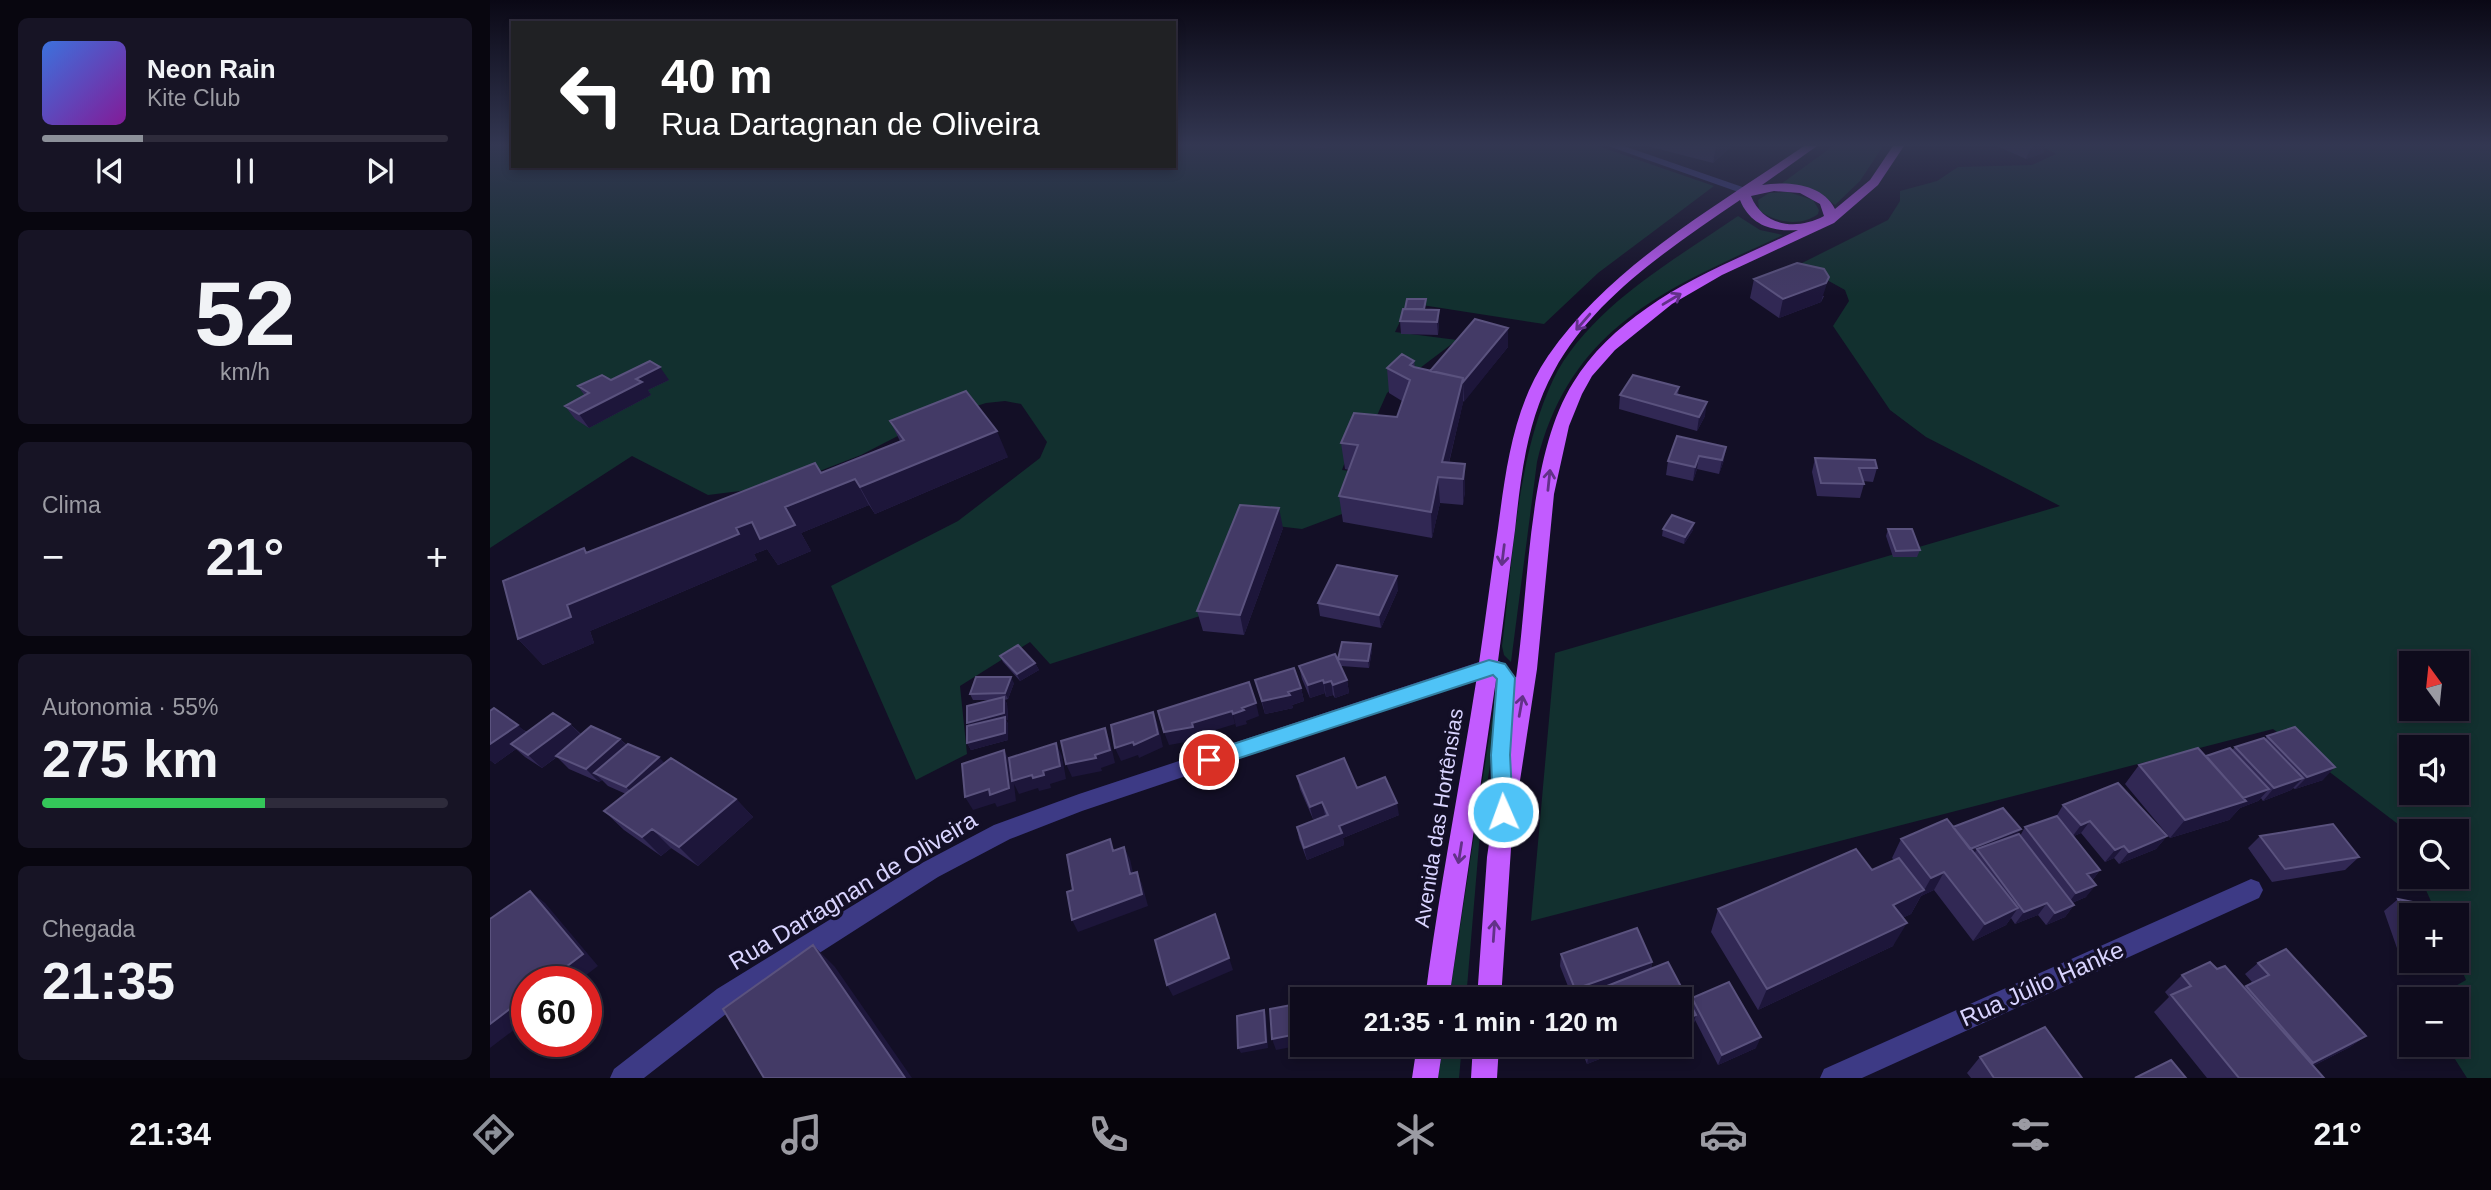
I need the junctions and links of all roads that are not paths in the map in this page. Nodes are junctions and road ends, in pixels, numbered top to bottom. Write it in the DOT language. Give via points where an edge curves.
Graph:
graph roads {
  1 [pos="1740,196"];
  2 [pos="1745,196"];
  3 [pos="1816,196"];
  4 [pos="1861,196"];
  5 [pos="1830,220"];
  6 [pos="1489,667"];
  7 [pos="1503,812"];
  8 [pos="2252,890"];
  9 [pos="1439,987"];
  10 [pos="1490,987"];
  11 [pos="1428,1057"];
  12 [pos="1485,1057"];
  13 [pos="623,1078"];
  14 [pos="1425,1078"];
  15 [pos="1484,1078"];
  16 [pos="1833,1078"];
  1 -- 6 [label="main road, Avenida das Hortênsias, one-way" via="1614,291 1553,359 1536,390 1515,462"];
  2 -- 5 [label="main road" via="1752,216 1768,223 1798,227"];
  3 -- 5 [label="main road" via="1829,208"];
  4 -- 5 [label="main road"];
  7 -- 5 [label="main road, one-way" via="1527,669 1550,465 1575,392 1615,342 1664,303"];
  6 -- 7 [label="main road" via="1506,678"];
  6 -- 9 [label="main road, Avenida das Hortênsias, one-way"];
  6 -- 13 [label="street, Rua Dartagnan de Oliveira" via="1002,832 930,870 738,991"];
  10 -- 7 [label="main road, one-way"];
  8 -- 16 [label="street, Rua Júlio Hanke"];
  11 -- 14 [label="main road"];
  12 -- 15 [label="main road"];
}
